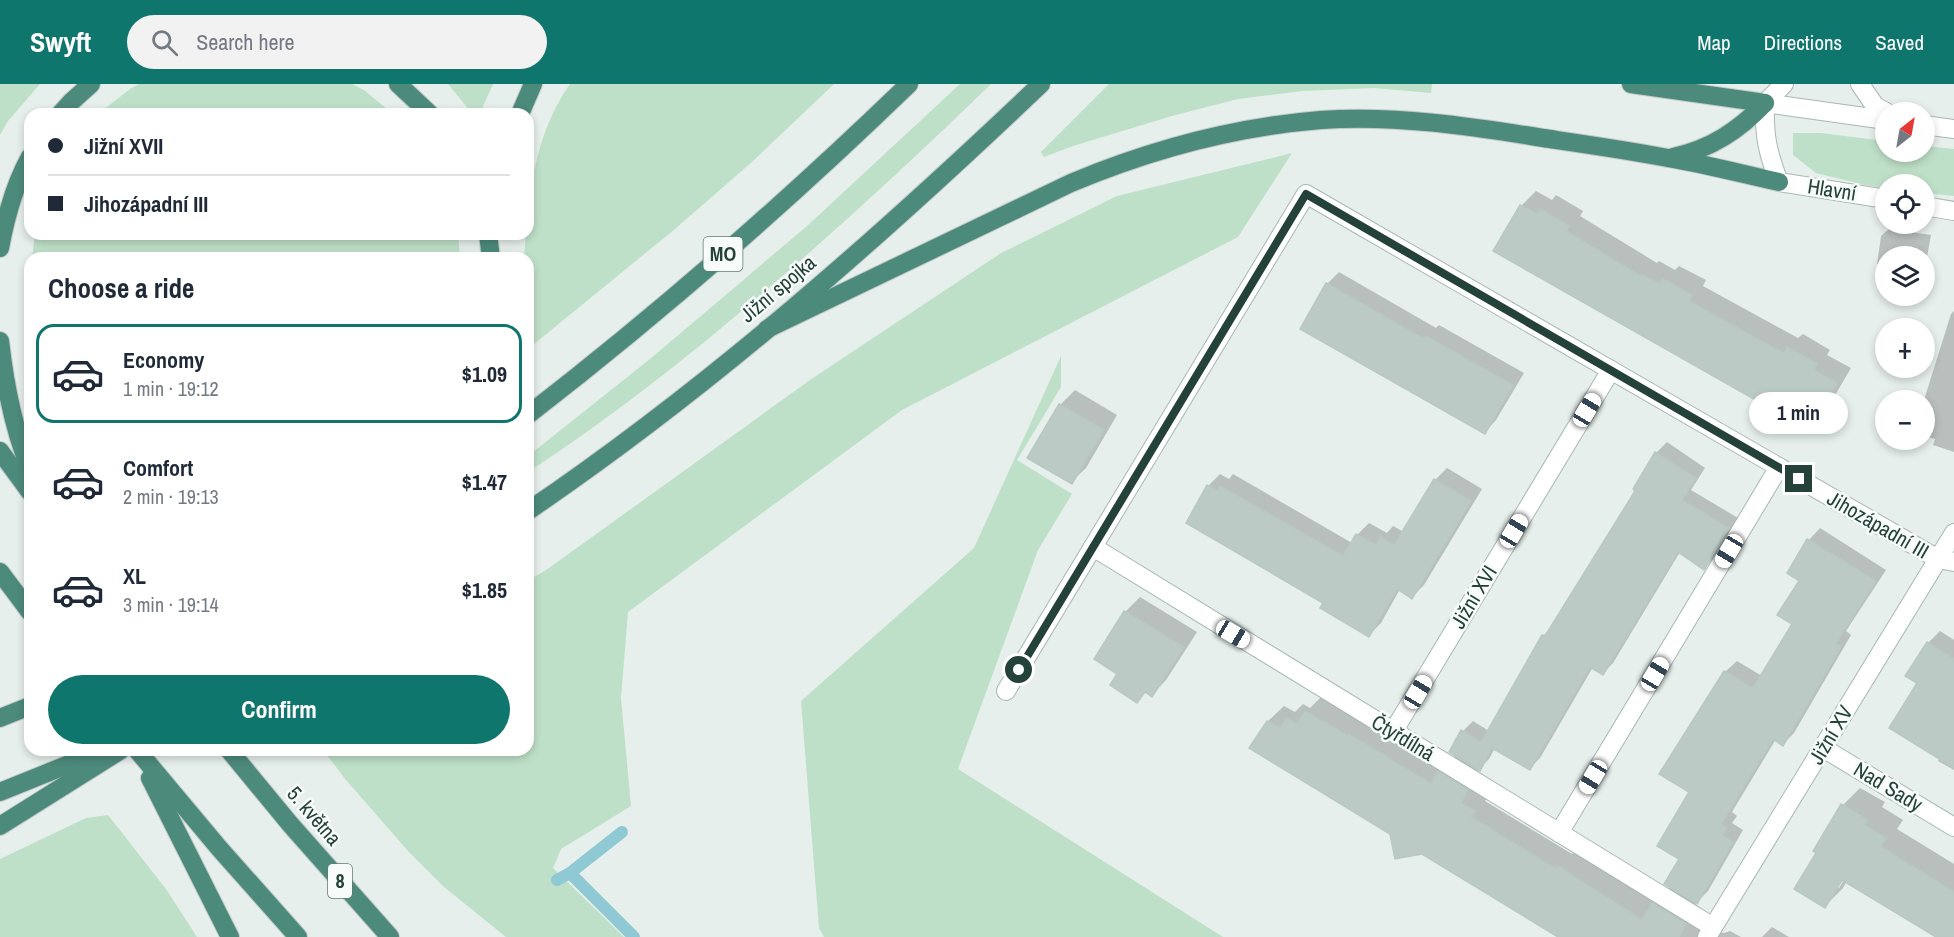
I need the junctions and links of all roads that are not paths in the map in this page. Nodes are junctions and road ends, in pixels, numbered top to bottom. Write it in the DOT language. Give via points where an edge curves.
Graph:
graph roads {
  1 [pos="91,84"];
  2 [pos="398,84"];
  3 [pos="533,84"];
  4 [pos="909,84"];
  5 [pos="1041,84"];
  6 [pos="1631,84"];
  7 [pos="1784,84"];
  8 [pos="1860,84"];
  9 [pos="1766,102"];
  10 [pos="1875,106"];
  11 [pos="66,108"];
  12 [pos="424,108"];
  13 [pos="523,108"];
  14 [pos="1875,118"];
  15 [pos="1935,126"];
  16 [pos="1954,129"];
  17 [pos="1669,158"];
  18 [pos="24,170"];
  19 [pos="1779,182"];
  20 [pos="1875,197"];
  21 [pos="1935,208"];
  22 [pos="1954,211"];
  23 [pos="0,248"];
  24 [pos="767,329"];
  25 [pos="0,341"];
  26 [pos="1611,370"];
  27 [pos="534,410"];
  28 [pos="0,451"];
  29 [pos="24,451"];
  30 [pos="1779,467"];
  31 [pos="24,484"];
  32 [pos="534,507"];
  33 [pos="1954,533"];
  34 [pos="1093,547"];
  35 [pos="1946,561"];
  36 [pos="0,572"];
  37 [pos="24,604"];
  38 [pos="1006,691"];
  39 [pos="24,708"];
  40 [pos="0,718"];
  41 [pos="1394,732"];
  42 [pos="1823,748"];
  43 [pos="89,756"];
  44 [pos="111,756"];
  45 [pos="140,756"];
  46 [pos="142,756"];
  47 [pos="234,756"];
  48 [pos="0,792"];
  49 [pos="0,825"];
  50 [pos="1954,827"];
  51 [pos="1559,833"];
  52 [pos="1710,932"];
  53 [pos="230,937"];
  54 [pos="298,937"];
  55 [pos="390,937"];
  1 -- 11 [label="highway"];
  2 -- 12 [label="highway"];
  3 -- 13 [label="highway"];
  4 -- 27 [label="highway, MO" via="777,208"];
  5 -- 24 [label="highway, Jižní spojka" via="902,213"];
  6 -- 9 [label="highway"];
  7 -- 9 [label="street"];
  8 -- 10 [label="street"];
  9 -- 14 [label="street"];
  9 -- 17 [label="highway" via="1750,119 1712,145"];
  9 -- 19 [label="street" via="1764,130"];
  15 -- 16 [label="street"];
  17 -- 19 [label="highway"];
  17 -- 24 [label="highway" via="1438,123 1322,120 1241,131 1120,162"];
  18 -- 23 [label="highway" via="14,191"];
  19 -- 20 [label="street, Hlavní"];
  21 -- 22 [label="street"];
  24 -- 32 [label="highway, Jižní spojka" via="671,407"];
  25 -- 29 [label="highway" via="13,419"];
  26 -- 30 [label="street, Jihozápadní III"];
  26 -- 34 [label="street, Jihozápadní III" via="1306,194"];
  26 -- 41 [label="street, Jižní XVI"];
  28 -- 31 [label="highway"];
  30 -- 35 [label="street, Jihozápadní III"];
  30 -- 51 [label="street"];
  33 -- 35 [label="street, Jižní XV"];
  34 -- 38 [label="street"];
  34 -- 41 [label="street, Čtyřdílná"];
  35 -- 42 [label="street, Jižní XV"];
  36 -- 37 [label="highway"];
  39 -- 40 [label="highway"];
  41 -- 51 [label="street, Čtyřdílná"];
  42 -- 50 [label="street, Nad Sady"];
  42 -- 52 [label="street, Jižní XV"];
  43 -- 48 [label="highway"];
  44 -- 49 [label="highway"];
  45 -- 53 [label="highway"];
  46 -- 54 [label="highway"];
  47 -- 55 [label="highway, 5. května / 8"];
  51 -- 52 [label="street, Čtyřdílná"];
}
